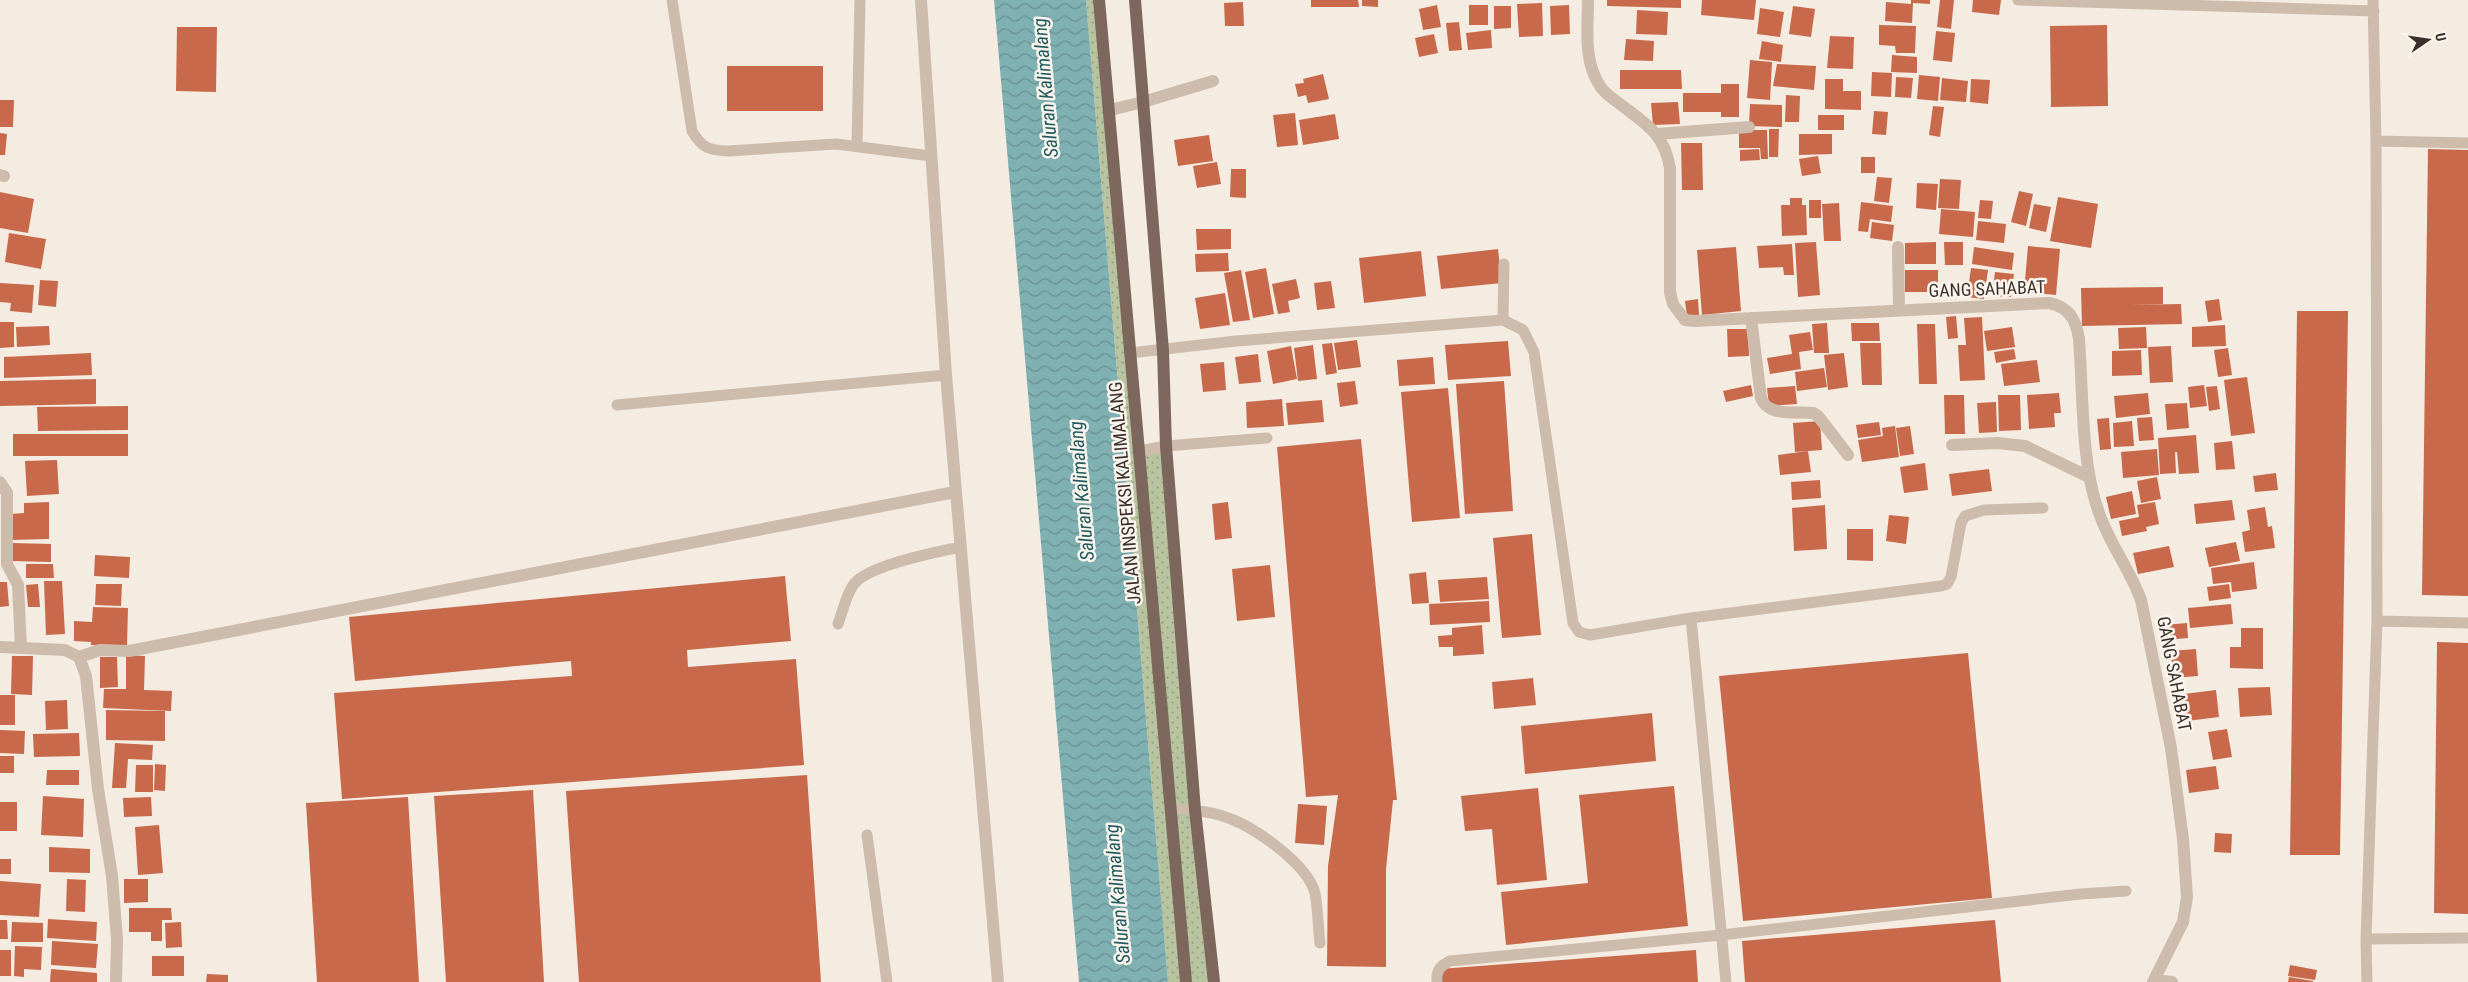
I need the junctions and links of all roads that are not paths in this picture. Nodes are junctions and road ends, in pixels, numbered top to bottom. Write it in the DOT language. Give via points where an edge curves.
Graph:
graph roads {
  1 [pos="672,0"];
  2 [pos="860,0"];
  3 [pos="921,0"];
  4 [pos="1099,0"];
  5 [pos="1134,0"];
  6 [pos="1588,0"];
  7 [pos="2018,0"];
  8 [pos="2374,6"];
  9 [pos="1213,81"];
  10 [pos="1143,102"];
  11 [pos="1110,110"];
  12 [pos="1749,127"];
  13 [pos="1657,134"];
  14 [pos="2376,141"];
  15 [pos="2468,143"];
  16 [pos="857,145"];
  17 [pos="930,156"];
  18 [pos="1898,247"];
  19 [pos="1504,264"];
  20 [pos="1899,309"];
  21 [pos="1751,318"];
  22 [pos="1503,320"];
  23 [pos="1163,351"];
  24 [pos="1130,353"];
  25 [pos="946,375"];
  26 [pos="617,405"];
  27 [pos="1267,438"];
  28 [pos="1952,445"];
  29 [pos="1166,446"];
  30 [pos="1140,450"];
  31 [pos="1848,454"];
  32 [pos="2089,477"];
  33 [pos="0,482"];
  34 [pos="955,492"];
  35 [pos="2043,508"];
  36 [pos="961,547"];
  37 [pos="1691,618"];
  38 [pos="2377,621"];
  39 [pos="2468,623"];
  40 [pos="838,624"];
  41 [pos="0,647"];
  42 [pos="21,648"];
  43 [pos="79,657"];
  44 [pos="1171,808"];
  45 [pos="1195,810"];
  46 [pos="867,836"];
  47 [pos="2126,891"];
  48 [pos="1721,935"];
  49 [pos="2468,938"];
  50 [pos="2366,939"];
  51 [pos="1320,942"];
  52 [pos="2153,981"];
  53 [pos="116,982"];
  54 [pos="888,982"];
  55 [pos="998,982"];
  56 [pos="1186,982"];
  57 [pos="1214,982"];
  58 [pos="1437,982"];
  59 [pos="1726,982"];
  60 [pos="2172,982"];
  61 [pos="2367,982"];
  1 -- 16 [label="lane" via="692,131 700,145 728,151"];
  2 -- 16 [label="lane"];
  3 -- 17 [label="street"];
  4 -- 11 [label="main road, JALAN INSPEKSI KALIMALANG"];
  5 -- 10 [label="main road"];
  6 -- 13 [label="street, GANG SAHABAT" via="1587,49 1599,84 1604,93"];
  7 -- 8 [label="lane"];
  8 -- 14 [label="lane"];
  9 -- 10 [label="street"];
  10 -- 11 [label="street"];
  10 -- 23 [label="main road"];
  11 -- 24 [label="main road, JALAN INSPEKSI KALIMALANG"];
  12 -- 13 [label="street"];
  13 -- 21 [label="street, GANG SAHABAT" via="1670,168 1670,292 1673,304 1685,320 1695,322"];
  14 -- 15 [label="lane"];
  14 -- 38 [label="lane"];
  16 -- 17 [label="lane"];
  17 -- 25 [label="street"];
  18 -- 20 [label="street"];
  19 -- 22 [label="lane"];
  20 -- 21 [label="street, GANG SAHABAT"];
  20 -- 32 [label="street, GANG SAHABAT" via="2049,303 2067,310 2079,339"];
  21 -- 31 [label="street" via="1764,406 1818,416"];
  22 -- 23 [label="lane" via="1236,341"];
  22 -- 37 [label="lane" via="1523,330 1534,352 1573,623 1579,632 1590,635"];
  23 -- 24 [label="lane"];
  23 -- 29 [label="main road"];
  24 -- 30 [label="main road, JALAN INSPEKSI KALIMALANG"];
  25 -- 26 [label="lane"];
  25 -- 34 [label="street"];
  27 -- 29 [label="lane"];
  28 -- 32 [label="street" via="1997,443 2025,446"];
  29 -- 30 [label="lane"];
  29 -- 45 [label="main road"];
  30 -- 44 [label="main road, JALAN INSPEKSI KALIMALANG"];
  32 -- 52 [label="street, GANG SAHABAT" via="2103,525 2134,580 2141,600 2171,748 2182,830 2187,896 2183,922"];
  33 -- 42 [label="street" via="8,493 8,564 18,585"];
  34 -- 36 [label="street"];
  34 -- 43 [label="street" via="129,651 92,652"];
  35 -- 37 [label="lane" via="1984,510 1965,516 1950,577 1947,584 1941,586"];
  36 -- 40 [label="lane" via="916,557 869,573 855,583"];
  36 -- 55 [label="street"];
  37 -- 48 [label="lane"];
  38 -- 39 [label="lane"];
  38 -- 50 [label="lane"];
  41 -- 42 [label="street"];
  42 -- 43 [label="street" via="65,650"];
  43 -- 53 [label="street" via="86,676 98,789 112,876 117,939"];
  44 -- 45 [label="lane"];
  44 -- 56 [label="main road, JALAN INSPEKSI KALIMALANG"];
  45 -- 51 [label="lane" via="1231,819 1278,847 1293,860 1314,892"];
  45 -- 57 [label="main road"];
  46 -- 54 [label="lane"];
  47 -- 48 [label="lane"];
  48 -- 58 [label="lane" via="1450,961 1441,965"];
  48 -- 59 [label="lane"];
  49 -- 50 [label="lane"];
  50 -- 61 [label="lane"];
  52 -- 60 [label="street"];
}
